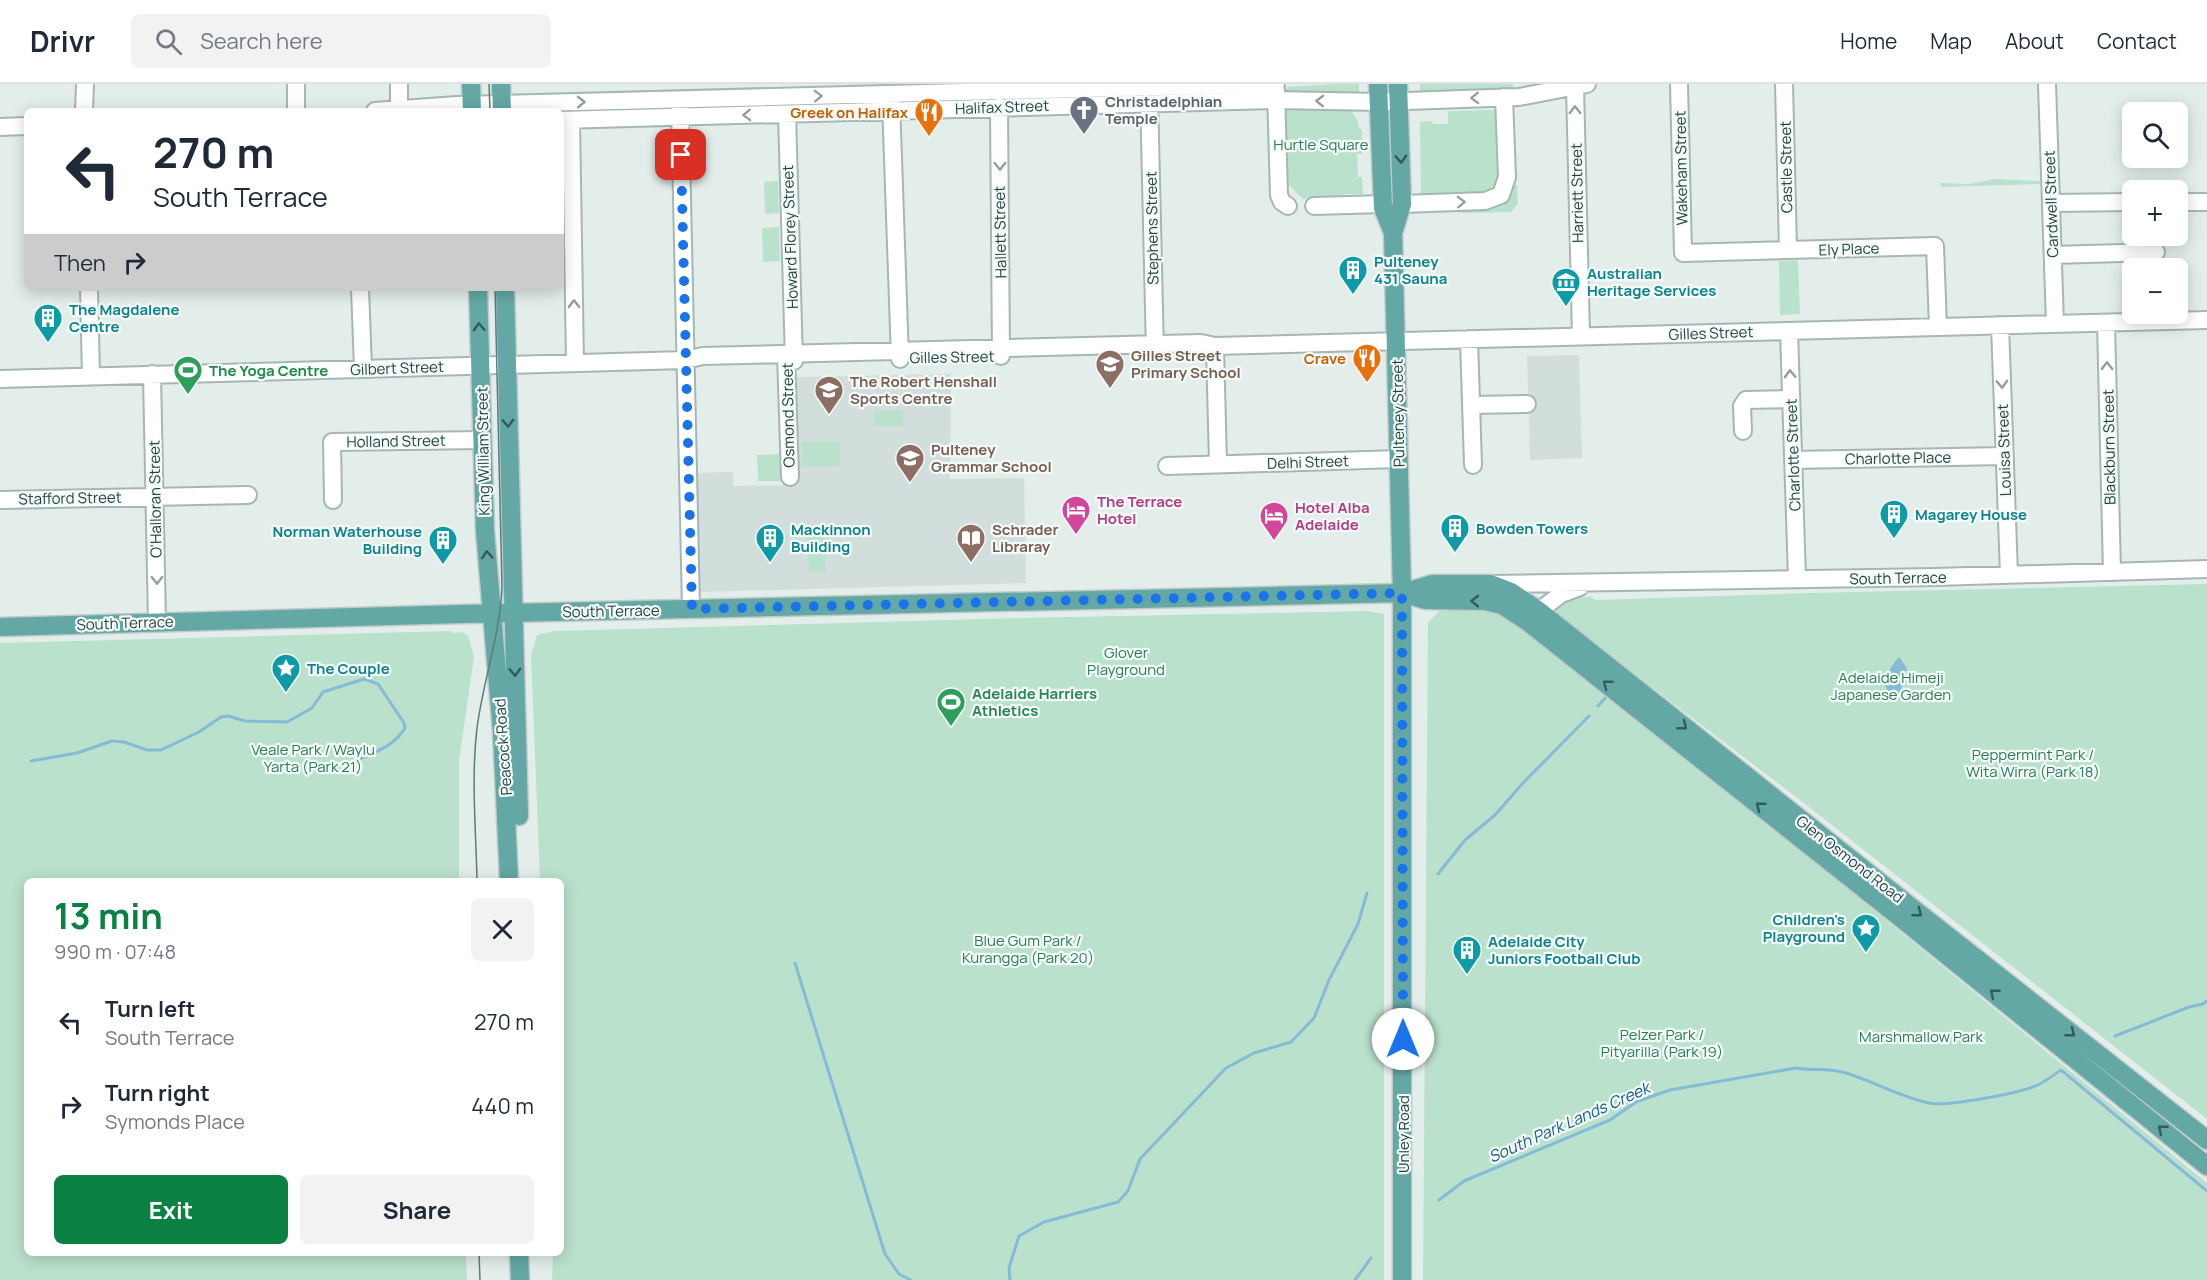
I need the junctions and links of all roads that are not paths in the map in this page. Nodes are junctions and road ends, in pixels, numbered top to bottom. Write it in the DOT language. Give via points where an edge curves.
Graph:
graph roads {
  1 [pos="85,84"];
  2 [pos="296,84"];
  3 [pos="399,84"];
  4 [pos="471,84"];
  5 [pos="501,84"];
  6 [pos="618,84"];
  7 [pos="1679,84"];
  8 [pos="1784,84"];
  9 [pos="2047,84"];
  10 [pos="1581,85"];
  11 [pos="1127,86"];
  12 [pos="1276,89"];
  13 [pos="890,91"];
  14 [pos="1399,92"];
  15 [pos="1378,93"];
  16 [pos="995,94"];
  17 [pos="1149,95"];
  18 [pos="786,98"];
  19 [pos="1504,98"];
  20 [pos="680,99"];
  21 [pos="618,101"];
  22 [pos="502,107"];
  23 [pos="84,108"];
  24 [pos="296,108"];
  25 [pos="399,108"];
  26 [pos="472,108"];
  27 [pos="892,111"];
  28 [pos="680,117"];
  29 [pos="566,120"];
  30 [pos="24,126"];
  31 [pos="0,127"];
  32 [pos="2122,202"];
  33 [pos="2188,202"];
  34 [pos="2207,202"];
  35 [pos="2051,203"];
  36 [pos="1383,204"];
  37 [pos="1402,204"];
  38 [pos="1288,206"];
  39 [pos="1314,206"];
  40 [pos="1393,233"];
  41 [pos="1788,250"];
  42 [pos="2156,252"];
  43 [pos="1683,253"];
  44 [pos="2053,255"];
  45 [pos="89,291"];
  46 [pos="360,291"];
  47 [pos="478,291"];
  48 [pos="505,291"];
  49 [pos="2207,320"];
  50 [pos="2106,322"];
  51 [pos="2055,324"];
  52 [pos="2000,325"];
  53 [pos="1938,327"];
  54 [pos="1789,331"];
  55 [pos="1581,336"];
  56 [pos="1469,339"];
  57 [pos="1397,341"];
  58 [pos="1215,346"];
  59 [pos="1155,348"];
  60 [pos="1001,352"];
  61 [pos="900,355"];
  62 [pos="790,357"];
  63 [pos="687,360"];
  64 [pos="575,363"];
  65 [pos="480,365"];
  66 [pos="507,365"];
  67 [pos="363,369"];
  68 [pos="153,374"];
  69 [pos="91,376"];
  70 [pos="0,379"];
  71 [pos="1791,399"];
  72 [pos="1527,404"];
  73 [pos="1472,405"];
  74 [pos="1743,431"];
  75 [pos="482,440"];
  76 [pos="2004,456"];
  77 [pos="1399,459"];
  78 [pos="1793,460"];
  79 [pos="1218,464"];
  80 [pos="1473,465"];
  81 [pos="1167,466"];
  82 [pos="790,477"];
  83 [pos="248,495"];
  84 [pos="155,496"];
  85 [pos="0,500"];
  86 [pos="333,500"];
  87 [pos="2207,569"];
  88 [pos="2112,572"];
  89 [pos="2009,575"];
  90 [pos="1797,579"];
  91 [pos="1589,583"];
  92 [pos="1490,584"];
  93 [pos="1402,593"];
  94 [pos="692,609"];
  95 [pos="513,613"];
  96 [pos="492,614"];
  97 [pos="1534,616"];
  98 [pos="157,622"];
  99 [pos="0,627"];
  100 [pos="509,878"];
  101 [pos="521,878"];
  102 [pos="2026,1009"];
  103 [pos="2207,1140"];
  104 [pos="2207,1166"];
  105 [pos="519,1256"];
  106 [pos="531,1256"];
  107 [pos="520,1280"];
  108 [pos="532,1280"];
  109 [pos="1402,1280"];
  1 -- 23 [label="street"];
  2 -- 24 [label="street"];
  3 -- 25 [label="street"];
  4 -- 26 [label="main road"];
  5 -- 22 [label="main road"];
  6 -- 21 [label="street"];
  7 -- 43 [label="street, Wakeham Street"];
  8 -- 41 [label="street, Castle Street"];
  9 -- 35 [label="street, Cardwell Street"];
  10 -- 19 [label="street, Halifax Street"];
  55 -- 10 [label="street, Harriett Street, one-way"];
  11 -- 16 [label="street, Halifax Street"];
  11 -- 17 [label="street, Halifax Street"];
  15 -- 12 [label="street, Halifax Street, one-way"];
  12 -- 17 [label="street, Halifax Street"];
  12 -- 38 [label="street" via="1279,195"];
  13 -- 16 [label="street, Halifax Street"];
  18 -- 13 [label="street, Halifax Street, one-way"];
  13 -- 27 [label="street"];
  14 -- 15 [label="street, Halifax Street"];
  19 -- 14 [label="street, Halifax Street, one-way"];
  14 -- 37 [label="main road, Pulteney Street, one-way"];
  15 -- 36 [label="main road, Pulteney Street"];
  16 -- 17 [label="street, Halifax Street"];
  16 -- 27 [label="street, Halifax Street"];
  16 -- 60 [label="street, Hallett Street, one-way"];
  17 -- 59 [label="street, Stephens Street"];
  18 -- 20 [label="street, Halifax Street"];
  18 -- 27 [label="street, Halifax Street"];
  18 -- 28 [label="street, Halifax Street, one-way"];
  18 -- 62 [label="street, Howard Florey Street"];
  37 -- 19 [label="street, one-way" via="1485,201 1501,195 1507,177"];
  20 -- 21 [label="street, Halifax Street"];
  20 -- 28 [label="street"];
  22 -- 21 [label="street, Halifax Street, one-way"];
  22 -- 26 [label="street, Halifax Street"];
  25 -- 26 [label="street, Halifax Street"];
  27 -- 61 [label="street"];
  28 -- 29 [label="street, Halifax Street"];
  28 -- 63 [label="street"];
  64 -- 29 [label="street, one-way"];
  30 -- 31 [label="street"];
  32 -- 35 [label="street"];
  33 -- 34 [label="street"];
  35 -- 44 [label="street, Cardwell Street"];
  36 -- 39 [label="street"];
  36 -- 40 [label="main road, Pulteney Street"];
  37 -- 40 [label="main road, Pulteney Street"];
  40 -- 57 [label="main road, Pulteney Street"];
  41 -- 43 [label="street, Ely Place"];
  41 -- 53 [label="street, Ely Place" via="1935,246"];
  42 -- 44 [label="street"];
  44 -- 51 [label="street, Cardwell Street"];
  45 -- 69 [label="street"];
  46 -- 67 [label="street"];
  65 -- 47 [label="main road, King William Street, one-way"];
  48 -- 66 [label="main road, King William Street"];
  49 -- 50 [label="street, Gilles Street"];
  50 -- 51 [label="street, Gilles Street"];
  88 -- 50 [label="street, Blackburn Street, one-way"];
  51 -- 52 [label="street, Gilles Street"];
  52 -- 53 [label="street, Gilles Street"];
  52 -- 76 [label="street, Louisa Street, one-way"];
  53 -- 54 [label="street, Gilles Street"];
  54 -- 55 [label="street, Gilles Street"];
  71 -- 54 [label="street, Charlotte Street, one-way"];
  55 -- 56 [label="street, Gilles Street"];
  56 -- 57 [label="street, Gilles Street"];
  56 -- 73 [label="street"];
  57 -- 58 [label="street, Gilles Street"];
  57 -- 77 [label="main road, Pulteney Street"];
  58 -- 59 [label="street, Gilles Street" via="1201,343"];
  58 -- 79 [label="street"];
  59 -- 60 [label="street, Gilles Street"];
  60 -- 61 [label="street, Gilles Street"];
  61 -- 62 [label="street, Gilles Street"];
  62 -- 63 [label="street, Gilles Street" via="703,356"];
  62 -- 82 [label="street, Osmond Street"];
  63 -- 64 [label="street, Gilles Street"];
  63 -- 94 [label="street"];
  64 -- 66 [label="street, Gilles Street"];
  65 -- 66 [label="street, Gilbert Street"];
  65 -- 67 [label="street, Gilbert Street"];
  65 -- 75 [label="main road, King William Street"];
  66 -- 95 [label="main road, King William Street, one-way"];
  67 -- 68 [label="street, Gilbert Street"];
  68 -- 69 [label="street, Gilbert Street"];
  68 -- 84 [label="street, O'Halloran Street"];
  69 -- 70 [label="street, Gilbert Street"];
  71 -- 74 [label="street" via="1746,400 1742,406"];
  71 -- 78 [label="street, Charlotte Street"];
  72 -- 73 [label="street"];
  73 -- 80 [label="street"];
  75 -- 86 [label="street, Holland Street" via="332,442"];
  96 -- 75 [label="main road, King William Street, one-way"];
  76 -- 78 [label="street, Charlotte Place"];
  76 -- 89 [label="street, Louisa Street"];
  77 -- 79 [label="street, Delhi Street"];
  77 -- 93 [label="main road, Pulteney Street"];
  78 -- 90 [label="street, Charlotte Street"];
  79 -- 81 [label="street, Delhi Street"];
  83 -- 84 [label="street, Stafford Street"];
  84 -- 85 [label="street, Stafford Street"];
  84 -- 98 [label="street, O'Halloran Street, one-way"];
  87 -- 88 [label="street, South Terrace"];
  88 -- 89 [label="street, South Terrace"];
  89 -- 90 [label="street, South Terrace"];
  90 -- 91 [label="street, South Terrace"];
  91 -- 92 [label="street, South Terrace"];
  91 -- 97 [label="street, South Terrace" via="1561,594"];
  92 -- 93 [label="main road, South Terrace" via="1432,584"];
  92 -- 97 [label="main road, Glen Osmond Road" via="1511,592"];
  93 -- 94 [label="main road, South Terrace"];
  97 -- 93 [label="main road, South Terrace, one-way" via="1485,601 1425,600"];
  93 -- 109 [label="main road, Unley Road"];
  94 -- 95 [label="main road, South Terrace"];
  95 -- 96 [label="main road, South Terrace"];
  95 -- 101 [label="main road, Peacock Road, one-way"];
  96 -- 98 [label="main road, South Terrace"];
  96 -- 100 [label="main road, Peacock Road" via="504,754"];
  97 -- 102 [label="main road, Glen Osmond Road"];
  98 -- 99 [label="main road, South Terrace"];
  102 -- 103 [label="main road, Glen Osmond Road, one-way"];
  104 -- 102 [label="main road, Glen Osmond Road, one-way"];
  105 -- 107 [label="main road"];
  106 -- 108 [label="main road"];
}
